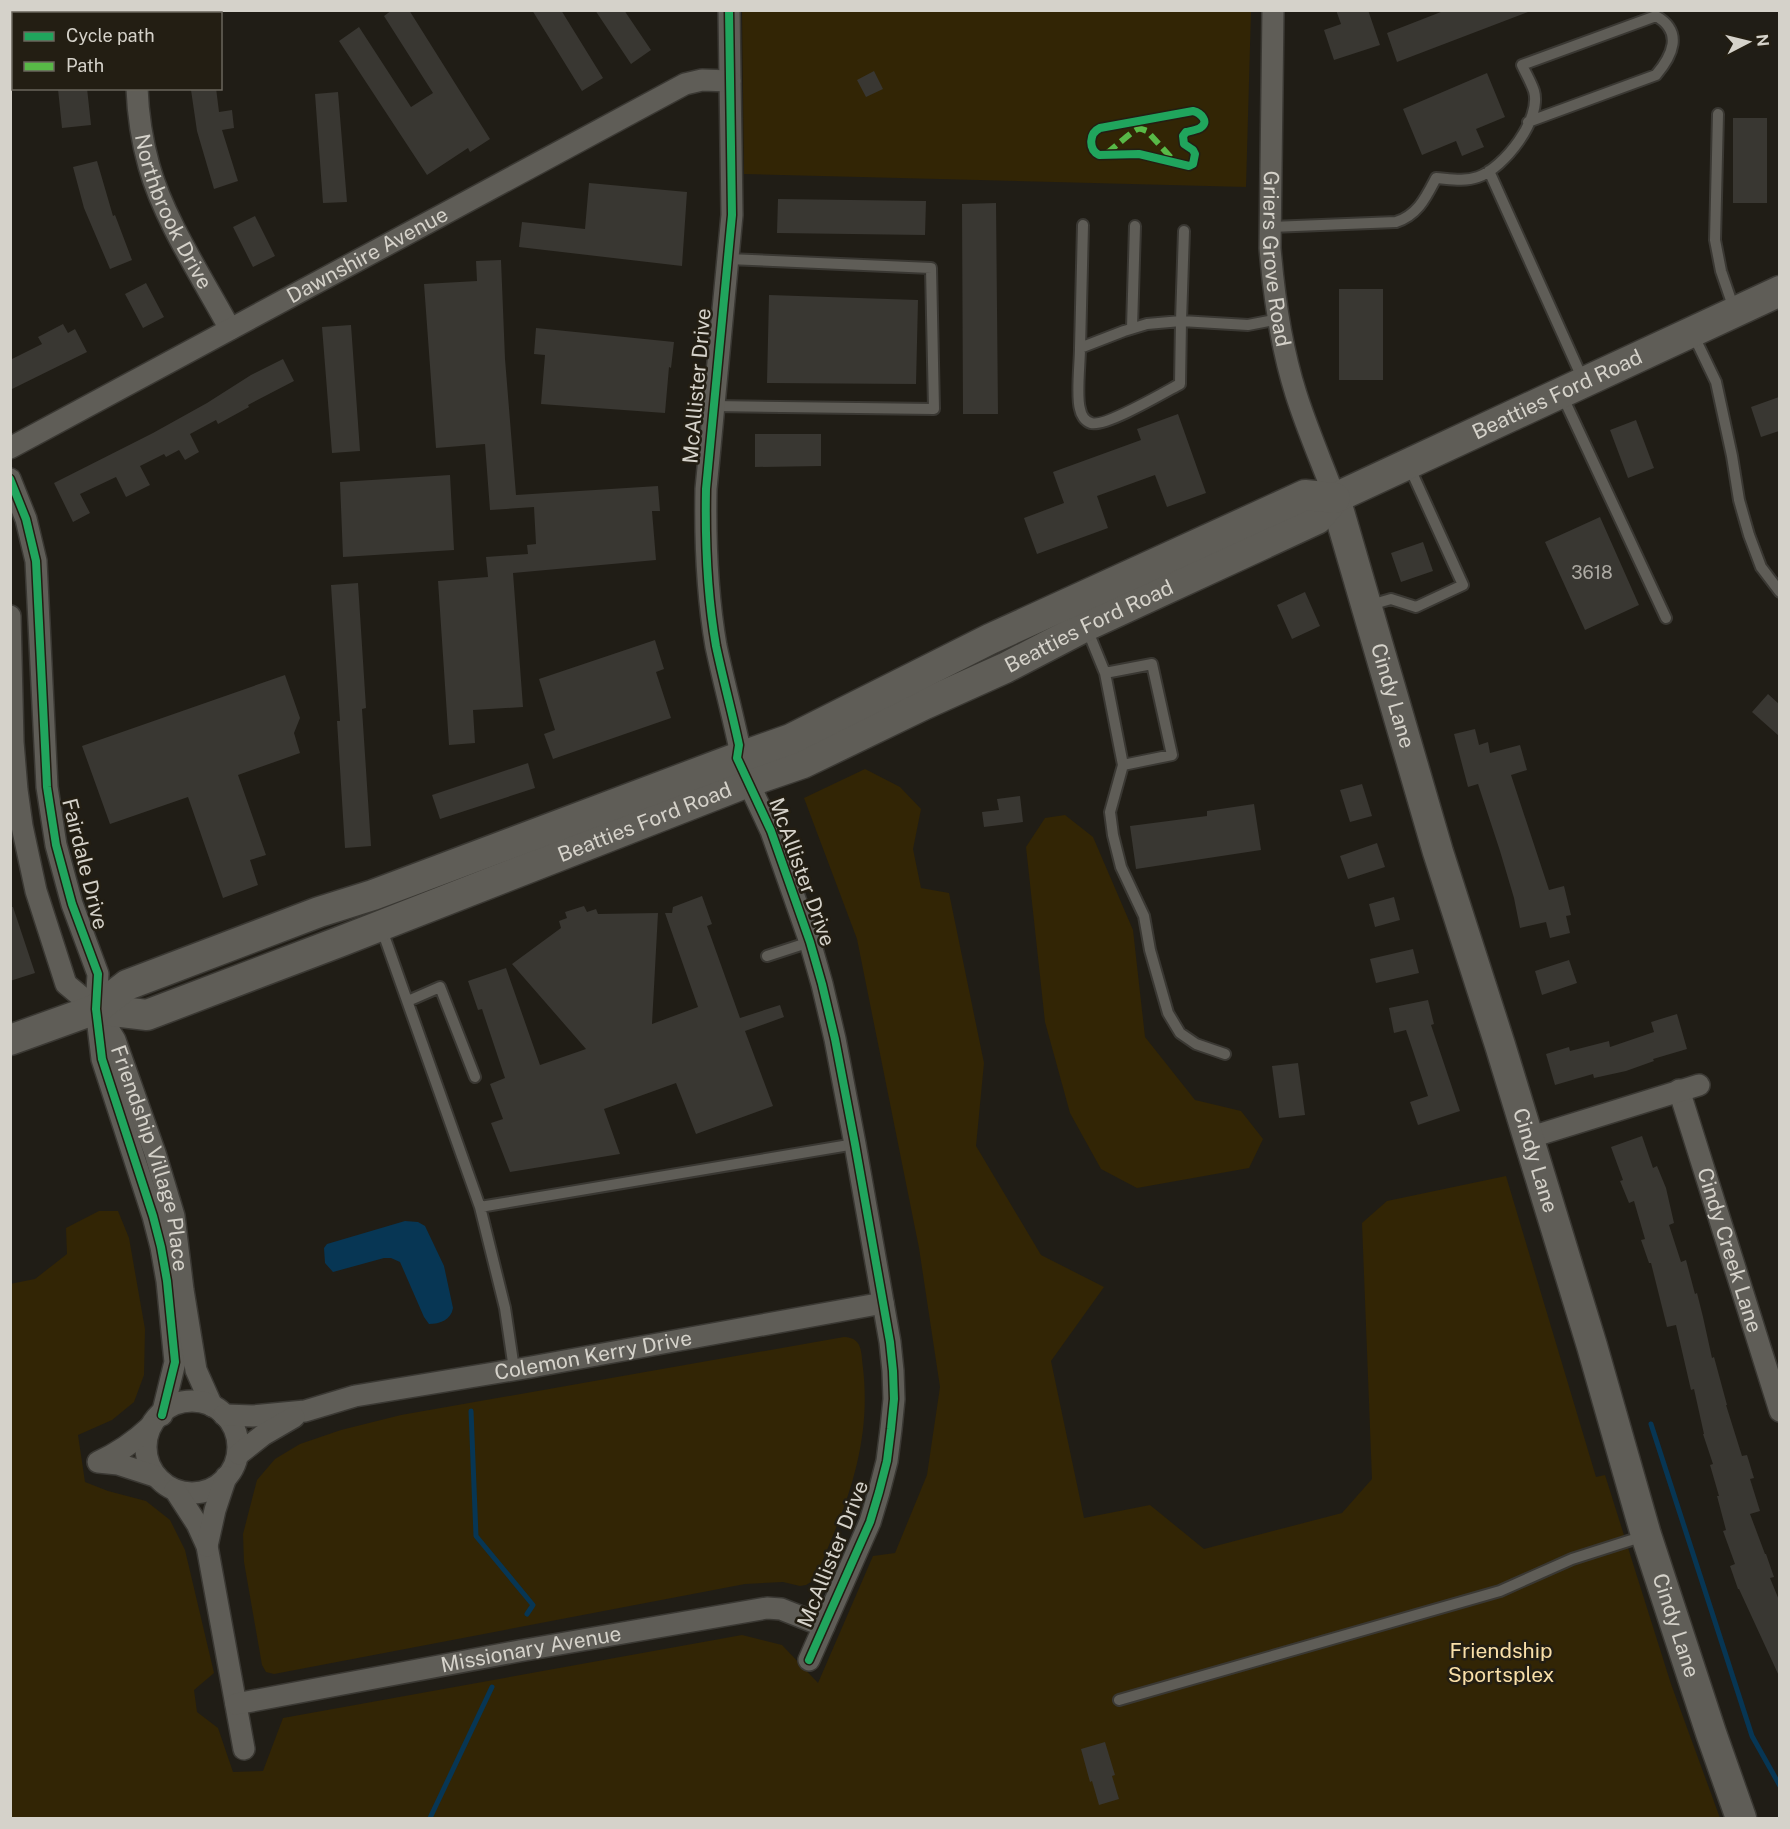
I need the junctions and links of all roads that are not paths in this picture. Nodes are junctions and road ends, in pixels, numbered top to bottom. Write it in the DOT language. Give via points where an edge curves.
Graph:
graph roads {
  1 [pos="729,10"];
  2 [pos="1273,10"];
  3 [pos="730,81"];
  4 [pos="137,90"];
  5 [pos="1718,114"];
  6 [pos="1528,122"];
  7 [pos="1489,171"];
  8 [pos="1083,225"];
  9 [pos="1135,225"];
  10 [pos="1271,227"];
  11 [pos="1184,231"];
  12 [pos="728,259"];
  13 [pos="1779,291"];
  14 [pos="1736,312"];
  15 [pos="1279,319"];
  16 [pos="1181,321"];
  17 [pos="230,328"];
  18 [pos="1132,328"];
  19 [pos="1692,332"];
  20 [pos="1080,348"];
  21 [pos="1572,387"];
  22 [pos="713,406"];
  23 [pos="10,448"];
  24 [pos="1408,464"];
  25 [pos="10,479"];
  26 [pos="1335,498"];
  27 [pos="1779,592"];
  28 [pos="1367,606"];
  29 [pos="10,616"];
  30 [pos="1666,618"];
  31 [pos="1086,626"];
  32 [pos="40,671"];
  33 [pos="12,672"];
  34 [pos="1105,673"];
  35 [pos="1123,765"];
  36 [pos="743,770"];
  37 [pos="14,791"];
  38 [pos="52,819"];
  39 [pos="22,825"];
  40 [pos="381,925"];
  41 [pos="810,942"];
  42 [pos="767,956"];
  43 [pos="408,1001"];
  44 [pos="96,1009"];
  45 [pos="10,1040"];
  46 [pos="1225,1054"];
  47 [pos="475,1077"];
  48 [pos="1528,1138"];
  49 [pos="855,1144"];
  50 [pos="480,1207"];
  51 [pos="883,1303"];
  52 [pos="514,1369"];
  53 [pos="218,1410"];
  54 [pos="305,1411"];
  55 [pos="1779,1411"];
  56 [pos="156,1421"];
  57 [pos="239,1454"];
  58 [pos="155,1476"];
  59 [pos="226,1477"];
  60 [pos="175,1490"];
  61 [pos="1646,1535"];
  62 [pos="207,1546"];
  63 [pos="824,1626"];
  64 [pos="809,1660"];
  65 [pos="1119,1700"];
  66 [pos="236,1704"];
  67 [pos="244,1749"];
  68 [pos="1741,1818"];
  1 -- 3 [label="street, McAllister Drive"];
  2 -- 10 [label="street, Griers Grove Road"];
  3 -- 12 [label="street, McAllister Drive" via="732,215"];
  3 -- 17 [label="street, Dawnshire Avenue" via="685,84"];
  4 -- 17 [label="street, Northbrook Drive" via="140,130 155,185"];
  5 -- 14 [label="lane" via="1715,240"];
  6 -- 6 [label="lane" via="1535,93 1522,65 1656,16 1665,22 1673,47 1656,75"];
  6 -- 7 [label="lane" via="1522,138"];
  7 -- 10 [label="lane" via="1464,180 1436,178 1419,208 1407,219 1396,222"];
  7 -- 21 [label="lane"];
  8 -- 20 [label="lane"];
  9 -- 18 [label="lane"];
  10 -- 15 [label="street, Griers Grove Road"];
  11 -- 16 [label="lane"];
  12 -- 22 [label="street, McAllister Drive"];
  12 -- 22 [label="lane" via="931,268 934,409"];
  13 -- 14 [label="main road, Beatties Ford Road"];
  14 -- 19 [label="main road, Beatties Ford Road"];
  15 -- 16 [label="lane" via="1248,325"];
  15 -- 26 [label="street, Griers Grove Road" via="1296,393"];
  16 -- 18 [label="lane"];
  16 -- 20 [label="lane" via="1180,384 1099,424 1084,418 1079,407"];
  17 -- 23 [label="street, Dawnshire Avenue"];
  18 -- 20 [label="lane"];
  19 -- 21 [label="main road, Beatties Ford Road"];
  19 -- 27 [label="lane" via="1716,382 1738,500 1749,535 1761,567"];
  21 -- 24 [label="main road, Beatties Ford Road"];
  21 -- 30 [label="lane"];
  22 -- 36 [label="street, McAllister Drive" via="706,489 708,570 716,645"];
  24 -- 26 [label="main road, Beatties Ford Road"];
  24 -- 28 [label="lane" via="1462,585 1416,608 1391,599"];
  25 -- 32 [label="street, Fairdale Drive" via="26,519 36,561"];
  26 -- 28 [label="main road, Cindy Lane"];
  26 -- 31 [label="main road, Beatties Ford Road" via="1317,519"];
  26 -- 36 [label="main road, Beatties Ford Road" via="1305,495 990,639 791,739"];
  28 -- 48 [label="main road, Cindy Lane" via="1438,852"];
  29 -- 33 [label="street"];
  31 -- 34 [label="lane"];
  31 -- 36 [label="main road, Beatties Ford Road" via="803,763"];
  32 -- 33 [label="street"];
  32 -- 38 [label="street, Fairdale Drive"];
  33 -- 37 [label="street"];
  34 -- 35 [label="lane"];
  34 -- 35 [label="lane" via="1152,664 1172,755"];
  35 -- 46 [label="lane" via="1110,812 1113,835 1121,867 1144,916 1168,1013 1180,1034"];
  36 -- 40 [label="main road, Beatties Ford Road"];
  36 -- 41 [label="street, McAllister Drive" via="771,831"];
  36 -- 44 [label="main road, Beatties Ford Road" via="319,912 127,985"];
  37 -- 39 [label="street"];
  38 -- 39 [label="street"];
  38 -- 44 [label="street, Fairdale Drive" via="72,904 98,974"];
  39 -- 44 [label="street" via="36,891 66,984"];
  40 -- 43 [label="lane"];
  40 -- 44 [label="main road, Beatties Ford Road" via="147,1015"];
  41 -- 42 [label="lane"];
  41 -- 49 [label="street, McAllister Drive" via="835,1039"];
  43 -- 47 [label="lane" via="440,987"];
  43 -- 50 [label="lane"];
  44 -- 45 [label="main road, Beatties Ford Road"];
  44 -- 53 [label="street, Friendship Village Place" via="115,1040 155,1153 172,1210 196,1370"];
  44 -- 56 [label="street, Friendship Village Place" via="102,1059 153,1216 165,1269 175,1362"];
  48 -- 55 [label="street, Cindy Creek Lane" via="1689,1088"];
  48 -- 61 [label="main road, Cindy Lane"];
  49 -- 50 [label="lane"];
  49 -- 51 [label="street, McAllister Drive"];
  50 -- 52 [label="lane" via="505,1308"];
  51 -- 52 [label="street, Colemon Kerry Drive"];
  51 -- 63 [label="street, McAllister Drive" via="893,1380 887,1461 870,1522"];
  52 -- 54 [label="street, Colemon Kerry Drive" via="356,1396"];
  53 -- 54 [label="street, Colemon Kerry Drive" via="253,1416"];
  53 -- 56 [label="street" via="198,1401 183,1402 169,1407"];
  53 -- 57 [label="street" via="232,1425"];
  54 -- 57 [label="street, Colemon Kerry Drive"];
  56 -- 58 [label="street" via="146,1441 147,1457"];
  56 -- 58 [label="street" via="133,1443 98,1462"];
  57 -- 59 [label="street"];
  58 -- 60 [label="street"];
  59 -- 60 [label="street" via="202,1492"];
  59 -- 62 [label="street"];
  60 -- 62 [label="street"];
  61 -- 65 [label="lane" via="1572,1559 1500,1591"];
  61 -- 68 [label="main road, Cindy Lane"];
  62 -- 66 [label="street"];
  63 -- 64 [label="street, McAllister Drive"];
  63 -- 66 [label="street, Missionary Avenue" via="781,1609 767,1608"];
  66 -- 67 [label="street"];
}
